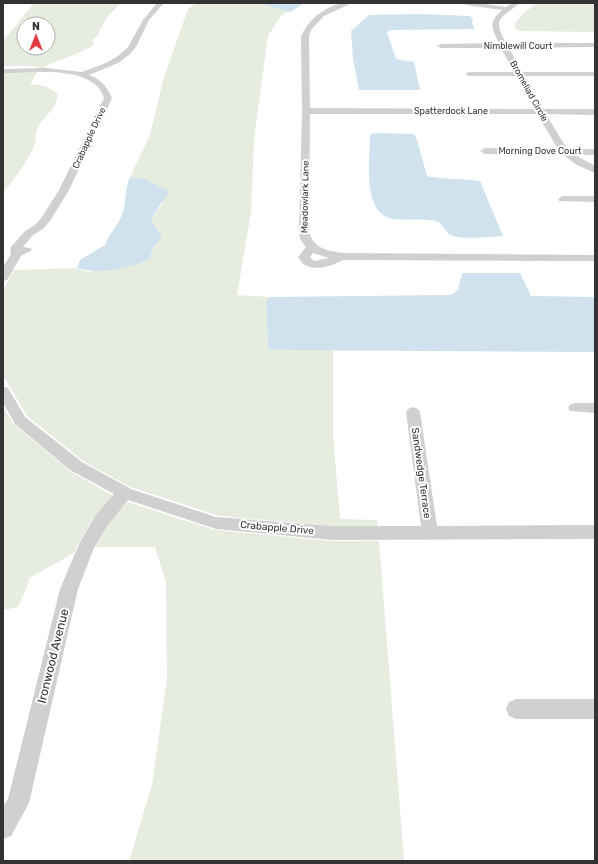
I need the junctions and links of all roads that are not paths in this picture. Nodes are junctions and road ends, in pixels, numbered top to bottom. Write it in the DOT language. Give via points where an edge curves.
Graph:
graph roads {
  1 [pos="162,3"];
  2 [pos="349,3"];
  3 [pos="466,3"];
  4 [pos="516,3"];
  5 [pos="508,9"];
  6 [pos="595,45"];
  7 [pos="441,46"];
  8 [pos="503,46"];
  9 [pos="3,67"];
  10 [pos="38,69"];
  11 [pos="3,71"];
  12 [pos="469,74"];
  13 [pos="520,74"];
  14 [pos="595,74"];
  15 [pos="82,75"];
  16 [pos="306,111"];
  17 [pos="541,112"];
  18 [pos="595,112"];
  19 [pos="486,151"];
  20 [pos="564,151"];
  21 [pos="595,152"];
  22 [pos="595,170"];
  23 [pos="563,199"];
  24 [pos="595,199"];
  25 [pos="595,258"];
  26 [pos="3,277"];
  27 [pos="3,391"];
  28 [pos="575,408"];
  29 [pos="595,408"];
  30 [pos="412,412"];
  31 [pos="125,493"];
  32 [pos="595,532"];
  33 [pos="430,533"];
  34 [pos="516,709"];
  35 [pos="595,709"];
  36 [pos="3,828"];
  1 -- 15 [label="street" via="152,12 133,48 127,54"];
  2 -- 16 [label="street, Meadowlark Lane" via="334,8 315,21 306,33"];
  3 -- 5 [label="street"];
  4 -- 5 [label="street, Bromeliad Circle"];
  5 -- 8 [label="street, Bromeliad Circle" via="498,17 494,26"];
  6 -- 8 [label="street, Nimblewill Court"];
  7 -- 8 [label="street, Nimblewill Court"];
  8 -- 13 [label="street, Bromeliad Circle"];
  9 -- 10 [label="street, Crabapple Drive"];
  10 -- 11 [label="street, Crabapple Drive"];
  10 -- 15 [label="street, Crabapple Drive"];
  12 -- 13 [label="street"];
  13 -- 14 [label="street"];
  13 -- 17 [label="street, Bromeliad Circle"];
  15 -- 26 [label="street, Crabapple Drive" via="102,86 108,98 64,190 39,227 40,236 27,250 17,254"];
  16 -- 17 [label="street, Spatterdock Lane"];
  16 -- 25 [label="street, Meadowlark Lane" via="304,236 312,248 306,253 305,261 323,264 342,256"];
  17 -- 18 [label="street, Spatterdock Lane"];
  17 -- 20 [label="street, Bromeliad Circle"];
  19 -- 20 [label="street, Morning Dove Court"];
  20 -- 21 [label="street, Morning Dove Court"];
  20 -- 22 [label="street, Bromeliad Circle"];
  23 -- 24 [label="street"];
  27 -- 31 [label="street, Crabapple Drive" via="20,420 76,466"];
  28 -- 29 [label="street"];
  30 -- 33 [label="street, Sandwedge Terrace"];
  31 -- 33 [label="street, Crabapple Drive" via="216,523 332,533"];
  31 -- 36 [label="street, Ironwood Avenue" via="102,520 86,547 70,589 18,803"];
  32 -- 33 [label="street, Crabapple Drive"];
  34 -- 35 [label="street"];
}
